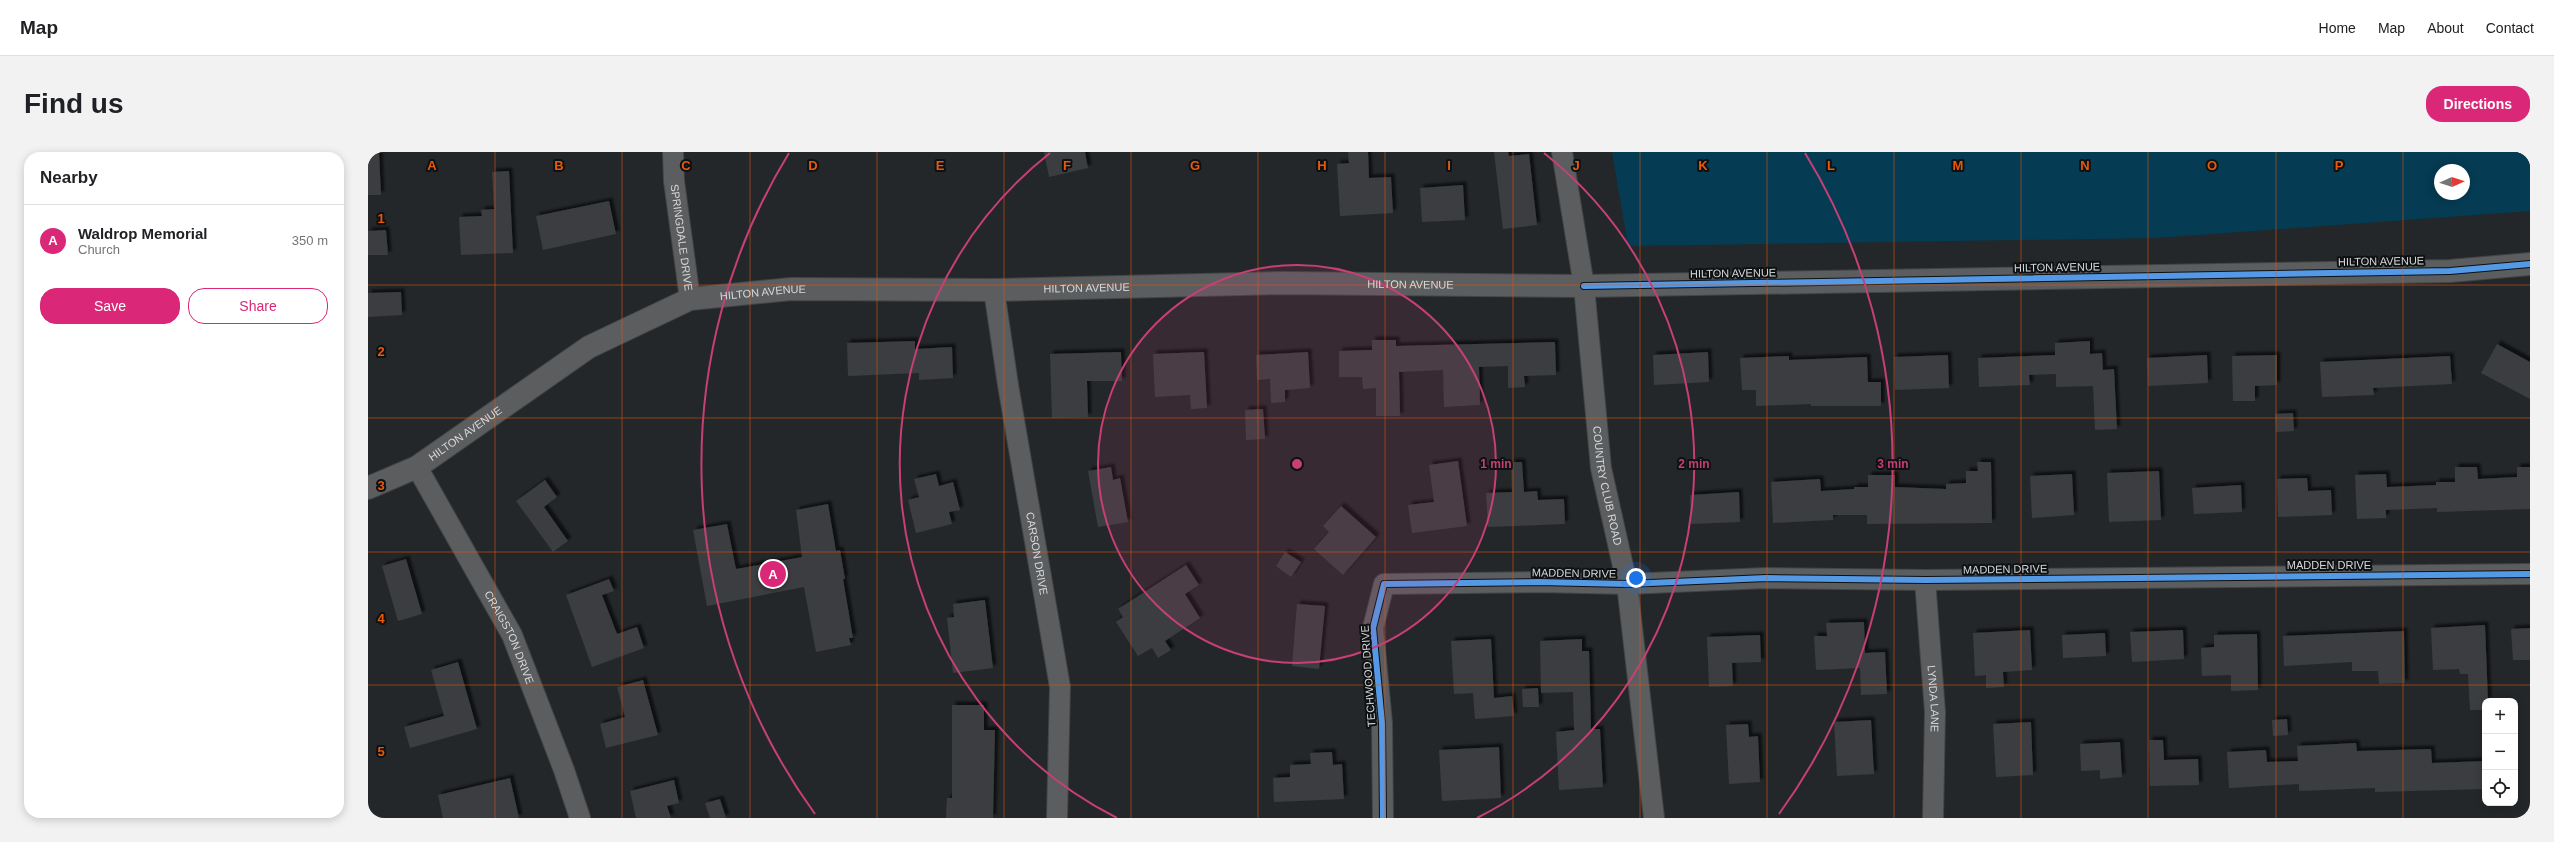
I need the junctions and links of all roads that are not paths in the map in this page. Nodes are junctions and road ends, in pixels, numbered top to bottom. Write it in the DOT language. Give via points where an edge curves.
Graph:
graph roads {
  1 [pos="673,152"];
  2 [pos="1562,152"];
  3 [pos="2530,264"];
  4 [pos="1584,286"];
  5 [pos="994,290"];
  6 [pos="690,299"];
  7 [pos="417,467"];
  8 [pos="368,488"];
  9 [pos="2530,574"];
  10 [pos="1925,580"];
  11 [pos="1481,584"];
  12 [pos="1627,584"];
  13 [pos="580,818"];
  14 [pos="1056,818"];
  15 [pos="1383,818"];
  16 [pos="1654,818"];
  17 [pos="1933,818"];
  1 -- 6 [label="street, SPRINGDALE DRIVE" via="674,181"];
  2 -- 4 [label="street, COUNTRY CLUB ROAD"];
  3 -- 4 [label="street, HILTON AVENUE" via="2450,270"];
  4 -- 5 [label="street, HILTON AVENUE" via="1284,284"];
  4 -- 12 [label="street, COUNTRY CLUB ROAD" via="1601,468"];
  5 -- 6 [label="street, HILTON AVENUE" via="791,288"];
  5 -- 14 [label="street, CARSON DRIVE" via="1060,688"];
  6 -- 7 [label="street, HILTON AVENUE" via="589,347"];
  7 -- 8 [label="street, HILTON AVENUE"];
  7 -- 13 [label="street, CRAIGSTON DRIVE" via="512,635"];
  9 -- 10 [label="street, MADDEN DRIVE"];
  10 -- 12 [label="street, MADDEN DRIVE" via="1766,578"];
  10 -- 17 [label="street, LYNDA LANE" via="1935,712"];
  11 -- 12 [label="street, MADDEN DRIVE"];
  11 -- 15 [label="street, TECHWOOD DRIVE" via="1384,584 1373,628 1382,723"];
  12 -- 16 [label="street, COUNTRY CLUB ROAD"];
}
